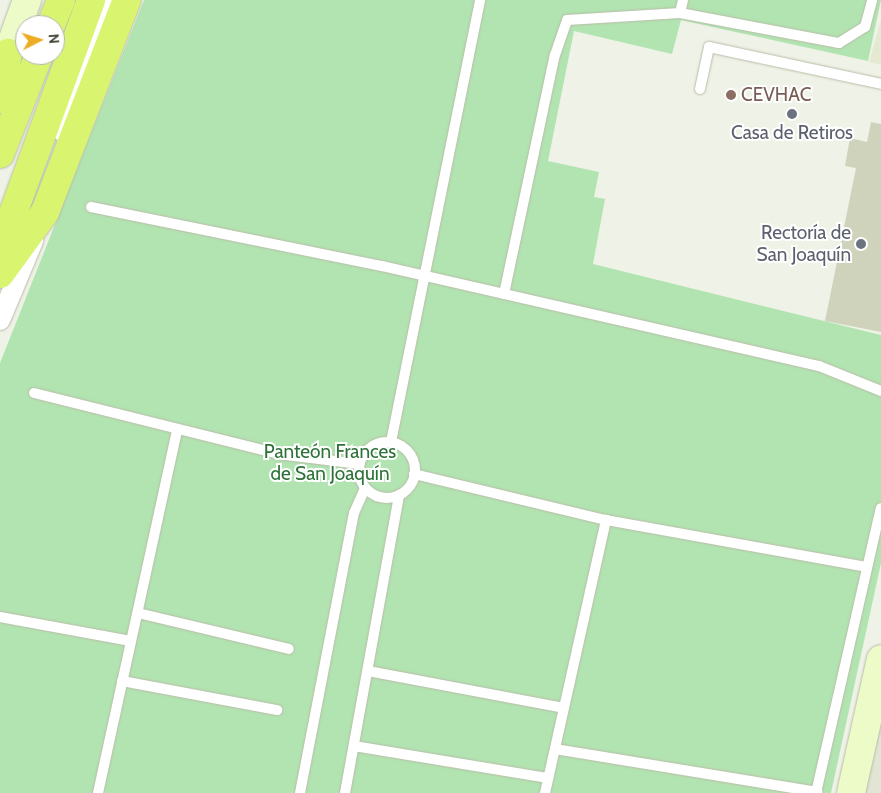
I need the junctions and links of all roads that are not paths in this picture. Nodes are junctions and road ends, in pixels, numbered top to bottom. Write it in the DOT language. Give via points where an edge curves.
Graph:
graph roads {
  1 [pos="27,0"];
  2 [pos="61,0"];
  3 [pos="91,0"];
  4 [pos="109,0"];
  5 [pos="127,0"];
  6 [pos="480,0"];
  7 [pos="683,0"];
  8 [pos="872,0"];
  9 [pos="680,13"];
  10 [pos="56,15"];
  11 [pos="4,64"];
  12 [pos="36,65"];
  13 [pos="881,84"];
  14 [pos="700,89"];
  15 [pos="0,99"];
  16 [pos="0,154"];
  17 [pos="91,207"];
  18 [pos="38,223"];
  19 [pos="0,249"];
  20 [pos="0,274"];
  21 [pos="424,275"];
  22 [pos="504,294"];
  23 [pos="0,320"];
  24 [pos="881,391"];
  25 [pos="34,392"];
  26 [pos="177,431"];
  27 [pos="391,442"];
  28 [pos="359,464"];
  29 [pos="414,474"];
  30 [pos="365,488"];
  31 [pos="398,495"];
  32 [pos="881,508"];
  33 [pos="606,520"];
  34 [pos="868,567"];
  35 [pos="138,613"];
  36 [pos="0,617"];
  37 [pos="131,641"];
  38 [pos="289,649"];
  39 [pos="881,659"];
  40 [pos="368,671"];
  41 [pos="122,680"];
  42 [pos="878,691"];
  43 [pos="564,708"];
  44 [pos="277,710"];
  45 [pos="354,746"];
  46 [pos="554,749"];
  47 [pos="548,778"];
  48 [pos="816,792"];
  49 [pos="98,793"];
  50 [pos="300,793"];
  51 [pos="344,793"];
  52 [pos="545,793"];
  53 [pos="851,793"];
  1 -- 11 [label="street"];
  2 -- 10 [label="highway"];
  3 -- 19 [label="highway"];
  4 -- 18 [label="street"];
  5 -- 18 [label="highway"];
  6 -- 21 [label="lane"];
  7 -- 9 [label="lane"];
  8 -- 9 [label="lane" via="865,27 839,43"];
  9 -- 22 [label="lane" via="567,20 560,35"];
  11 -- 15 [label="highway"];
  12 -- 16 [label="highway"];
  13 -- 14 [label="lane" via="710,47"];
  17 -- 21 [label="lane"];
  18 -- 20 [label="highway"];
  18 -- 23 [label="street"];
  21 -- 22 [label="lane"];
  21 -- 27 [label="lane"];
  22 -- 24 [label="lane" via="819,366"];
  25 -- 26 [label="lane"];
  26 -- 28 [label="lane" via="278,454"];
  26 -- 35 [label="lane"];
  27 -- 28 [label="lane" via="370,446"];
  27 -- 29 [label="lane" via="409,453"];
  28 -- 30 [label="lane"];
  29 -- 31 [label="lane"];
  29 -- 33 [label="lane"];
  30 -- 31 [label="lane" via="375,495"];
  30 -- 50 [label="lane" via="354,512"];
  31 -- 40 [label="lane"];
  32 -- 34 [label="lane"];
  33 -- 34 [label="lane"];
  33 -- 43 [label="lane"];
  34 -- 48 [label="lane"];
  35 -- 37 [label="lane"];
  35 -- 38 [label="lane"];
  36 -- 37 [label="lane"];
  37 -- 41 [label="lane"];
  39 -- 42 [label="street"];
  40 -- 43 [label="lane"];
  40 -- 45 [label="lane"];
  41 -- 44 [label="lane"];
  41 -- 49 [label="lane"];
  42 -- 53 [label="street"];
  43 -- 46 [label="lane"];
  45 -- 47 [label="lane"];
  45 -- 51 [label="lane"];
  46 -- 47 [label="lane"];
  46 -- 48 [label="lane"];
  47 -- 52 [label="lane"];
}
